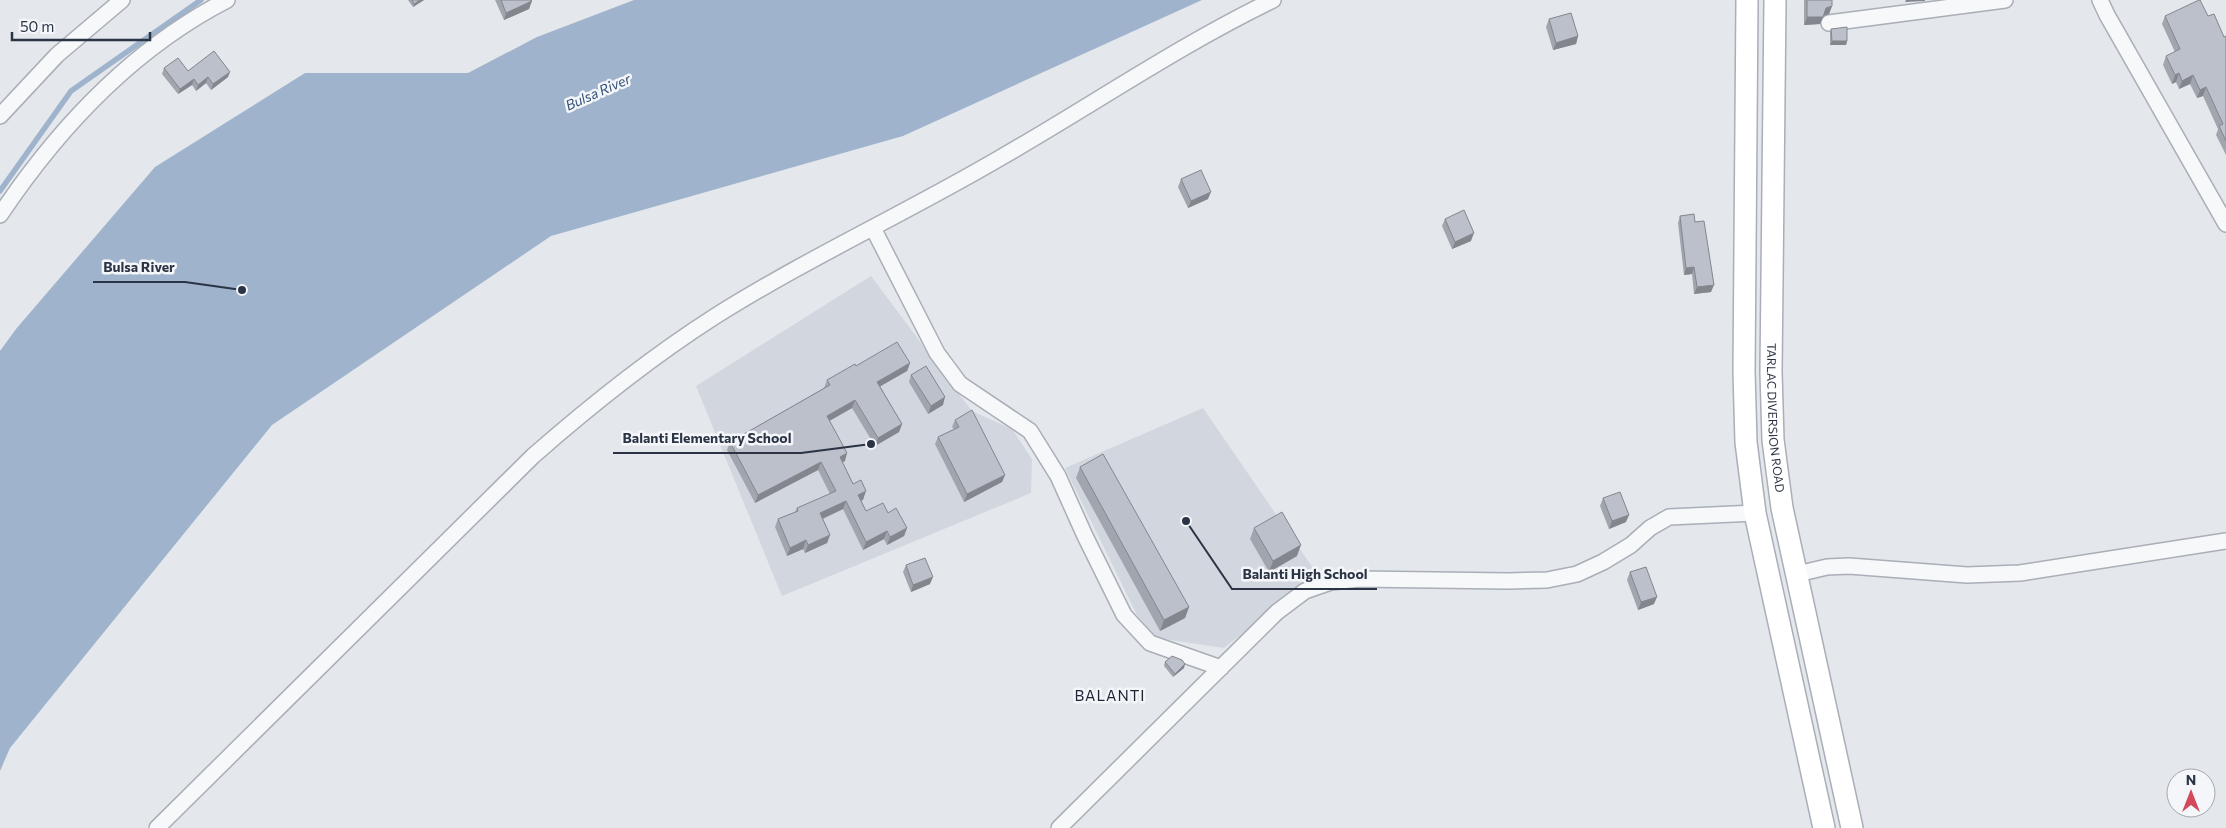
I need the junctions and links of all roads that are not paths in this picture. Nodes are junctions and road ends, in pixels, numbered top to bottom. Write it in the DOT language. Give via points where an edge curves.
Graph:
graph roads {
  1 [pos="122,0"];
  2 [pos="227,0"];
  3 [pos="1273,0"];
  4 [pos="1748,0"];
  5 [pos="1775,0"];
  6 [pos="2005,0"];
  7 [pos="2100,0"];
  8 [pos="1829,23"];
  9 [pos="0,116"];
  10 [pos="0,215"];
  11 [pos="2226,224"];
  12 [pos="873,228"];
  13 [pos="1782,508"];
  14 [pos="1755,512"];
  15 [pos="2226,542"];
  16 [pos="1797,574"];
  17 [pos="1770,580"];
  18 [pos="1221,668"];
  19 [pos="157,828"];
  20 [pos="1059,828"];
  21 [pos="1824,828"];
  22 [pos="1852,828"];
  1 -- 9 [label="street" via="57,55"];
  2 -- 10 [label="street" via="172,33 89,102 51,144"];
  3 -- 12 [label="street" via="1228,22 999,159"];
  4 -- 14 [label="main road" via="1744,372 1746,442"];
  5 -- 13 [label="main road, TARLAC DIVERSION ROAD" via="1771,372 1773,440"];
  6 -- 8 [label="street"];
  7 -- 11 [label="street"];
  12 -- 18 [label="street" via="937,353 960,384 1030,431 1058,476 1124,615 1150,643"];
  12 -- 19 [label="street" via="714,318 659,355 570,424 533,456"];
  13 -- 14 [label="main road"];
  13 -- 16 [label="main road, TARLAC DIVERSION ROAD"];
  14 -- 17 [label="main road"];
  14 -- 18 [label="street" via="1669,517 1603,562 1577,574 1547,580 1359,579 1331,582 1305,591 1277,612"];
  15 -- 16 [label="street" via="2020,573 1967,575 1849,566"];
  16 -- 17 [label="main road"];
  16 -- 22 [label="main road, TARLAC DIVERSION ROAD"];
  17 -- 21 [label="main road"];
  18 -- 20 [label="street"];
}
